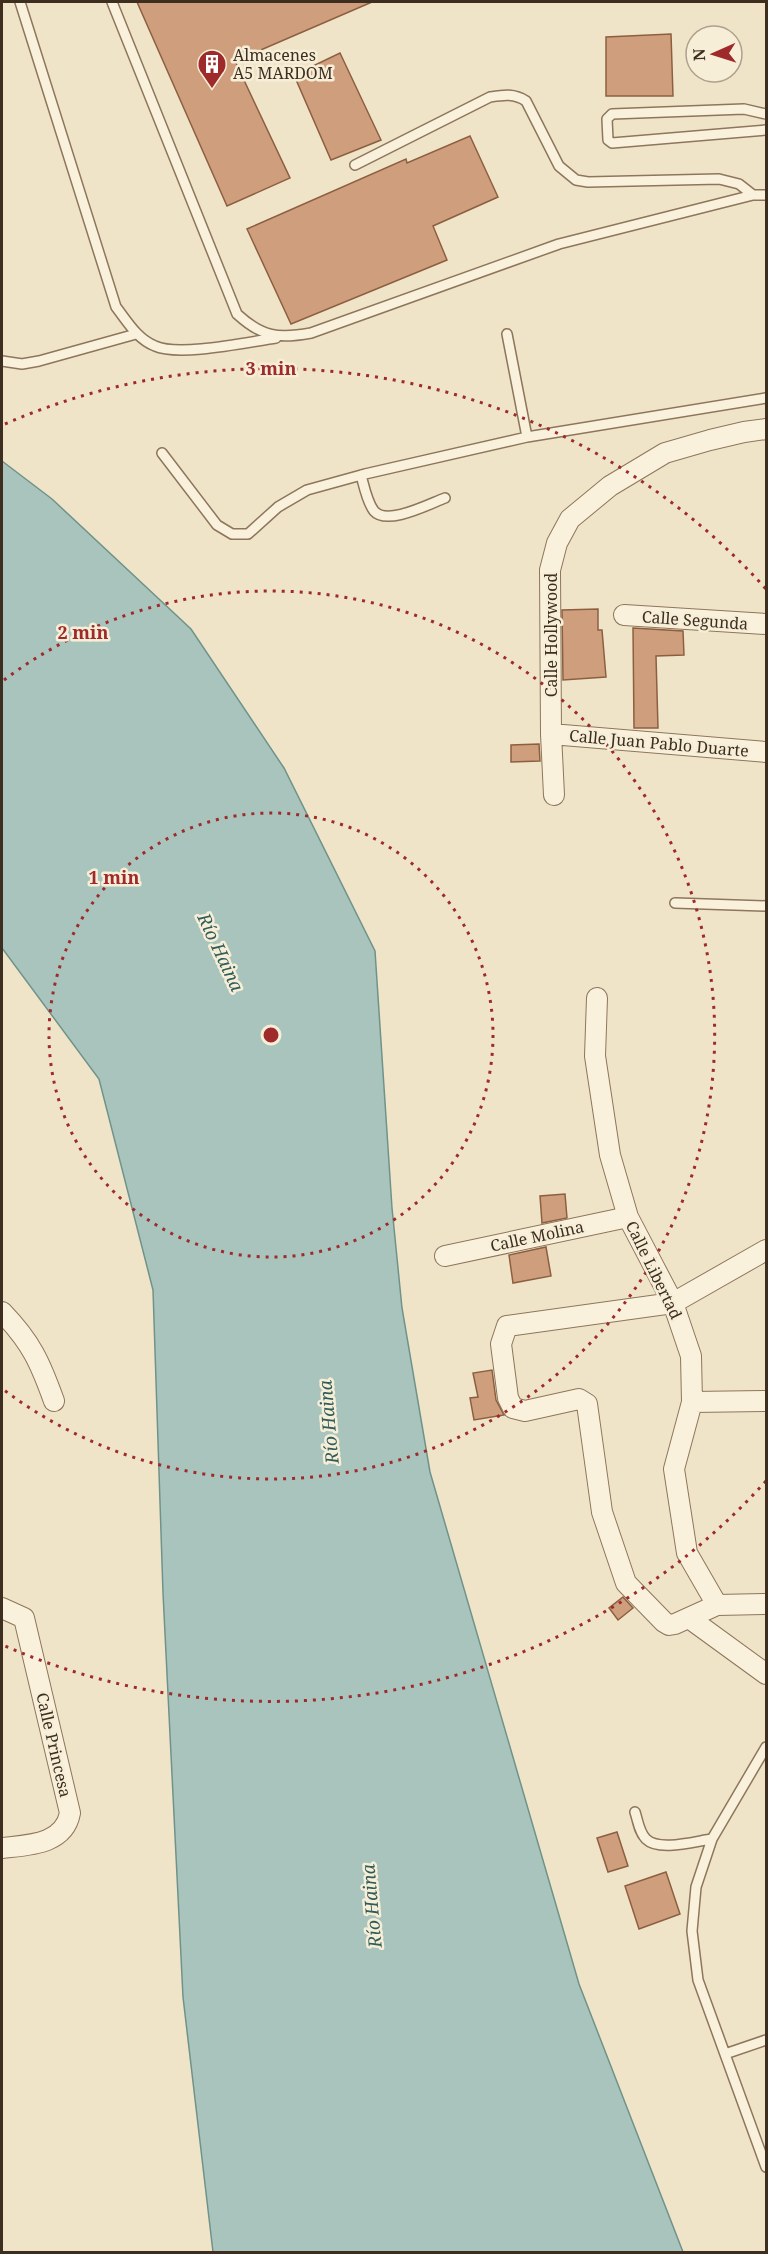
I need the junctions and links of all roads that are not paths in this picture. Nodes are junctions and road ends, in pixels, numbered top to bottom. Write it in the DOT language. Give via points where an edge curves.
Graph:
graph roads {
  1 [pos="20,2"];
  2 [pos="112,2"];
  3 [pos="766,114"];
  4 [pos="766,130"];
  5 [pos="355,165"];
  6 [pos="753,195"];
  7 [pos="766,195"];
  8 [pos="136,333"];
  9 [pos="507,334"];
  10 [pos="287,337"];
  11 [pos="2,361"];
  12 [pos="766,398"];
  13 [pos="766,429"];
  14 [pos="527,437"];
  15 [pos="162,453"];
  16 [pos="361,475"];
  17 [pos="445,498"];
  18 [pos="624,615"];
  19 [pos="766,624"];
  20 [pos="551,734"];
  21 [pos="766,752"];
  22 [pos="554,795"];
  23 [pos="675,903"];
  24 [pos="766,906"];
  25 [pos="597,998"];
  26 [pos="628,1217"];
  27 [pos="766,1252"];
  28 [pos="445,1256"];
  29 [pos="673,1303"];
  30 [pos="2,1312"];
  31 [pos="54,1401"];
  32 [pos="766,1401"];
  33 [pos="692,1402"];
  34 [pos="766,1604"];
  35 [pos="717,1605"];
  36 [pos="2,1608"];
  37 [pos="689,1618"];
  38 [pos="766,1674"];
  39 [pos="766,1747"];
  40 [pos="635,1812"];
  41 [pos="712,1839"];
  42 [pos="2,1848"];
  43 [pos="766,2040"];
  44 [pos="725,2054"];
  45 [pos="763,2142"];
  46 [pos="766,2167"];
  1 -- 8 [label="lane" via="116,307"];
  2 -- 10 [label="lane" via="237,314 251,327"];
  3 -- 4 [label="lane" via="744,109 648,112 612,114 607,119 608,140 612,143"];
  5 -- 6 [label="lane" via="490,97 506,95 526,101 559,166 576,180 720,179 739,184"];
  6 -- 7 [label="lane"];
  6 -- 10 [label="lane" via="559,244 311,333"];
  8 -- 10 [label="lane" via="156,347 180,350"];
  8 -- 11 [label="lane" via="39,362"];
  9 -- 14 [label="lane"];
  12 -- 14 [label="lane"];
  13 -- 20 [label="street, Calle Hollywood" via="665,453 610,486 570,519 557,543 550,570"];
  14 -- 16 [label="lane"];
  15 -- 16 [label="lane" via="217,525 232,534 248,534 278,507 307,490"];
  16 -- 17 [label="lane" via="372,509 379,516 394,517"];
  18 -- 19 [label="street, Calle Segunda"];
  20 -- 21 [label="street, Calle Juan Pablo Duarte"];
  20 -- 22 [label="street, Calle Hollywood"];
  23 -- 24 [label="lane"];
  25 -- 26 [label="street, Calle Libertad" via="595,1056 610,1155"];
  26 -- 28 [label="street, Calle Molina"];
  26 -- 29 [label="street, Calle Libertad"];
  27 -- 29 [label="street"];
  29 -- 33 [label="street, Calle Libertad" via="691,1356"];
  29 -- 37 [label="street" via="507,1326 501,1344 508,1398 513,1408 525,1411 579,1399 587,1404 602,1512 626,1583 669,1624"];
  30 -- 31 [label="street" via="29,1342"];
  32 -- 33 [label="street"];
  33 -- 35 [label="street, Calle Libertad" via="674,1469 687,1554"];
  34 -- 35 [label="street"];
  35 -- 37 [label="street"];
  36 -- 42 [label="street, Calle Princesa" via="24,1618 70,1814 68,1825 58,1835 34,1844"];
  37 -- 38 [label="street"];
  39 -- 41 [label="lane"];
  40 -- 41 [label="lane" via="641,1833 652,1844"];
  41 -- 44 [label="lane" via="696,1887 692,1931 698,1980"];
  43 -- 44 [label="lane"];
  44 -- 45 [label="lane"];
  45 -- 46 [label="lane"];
}
